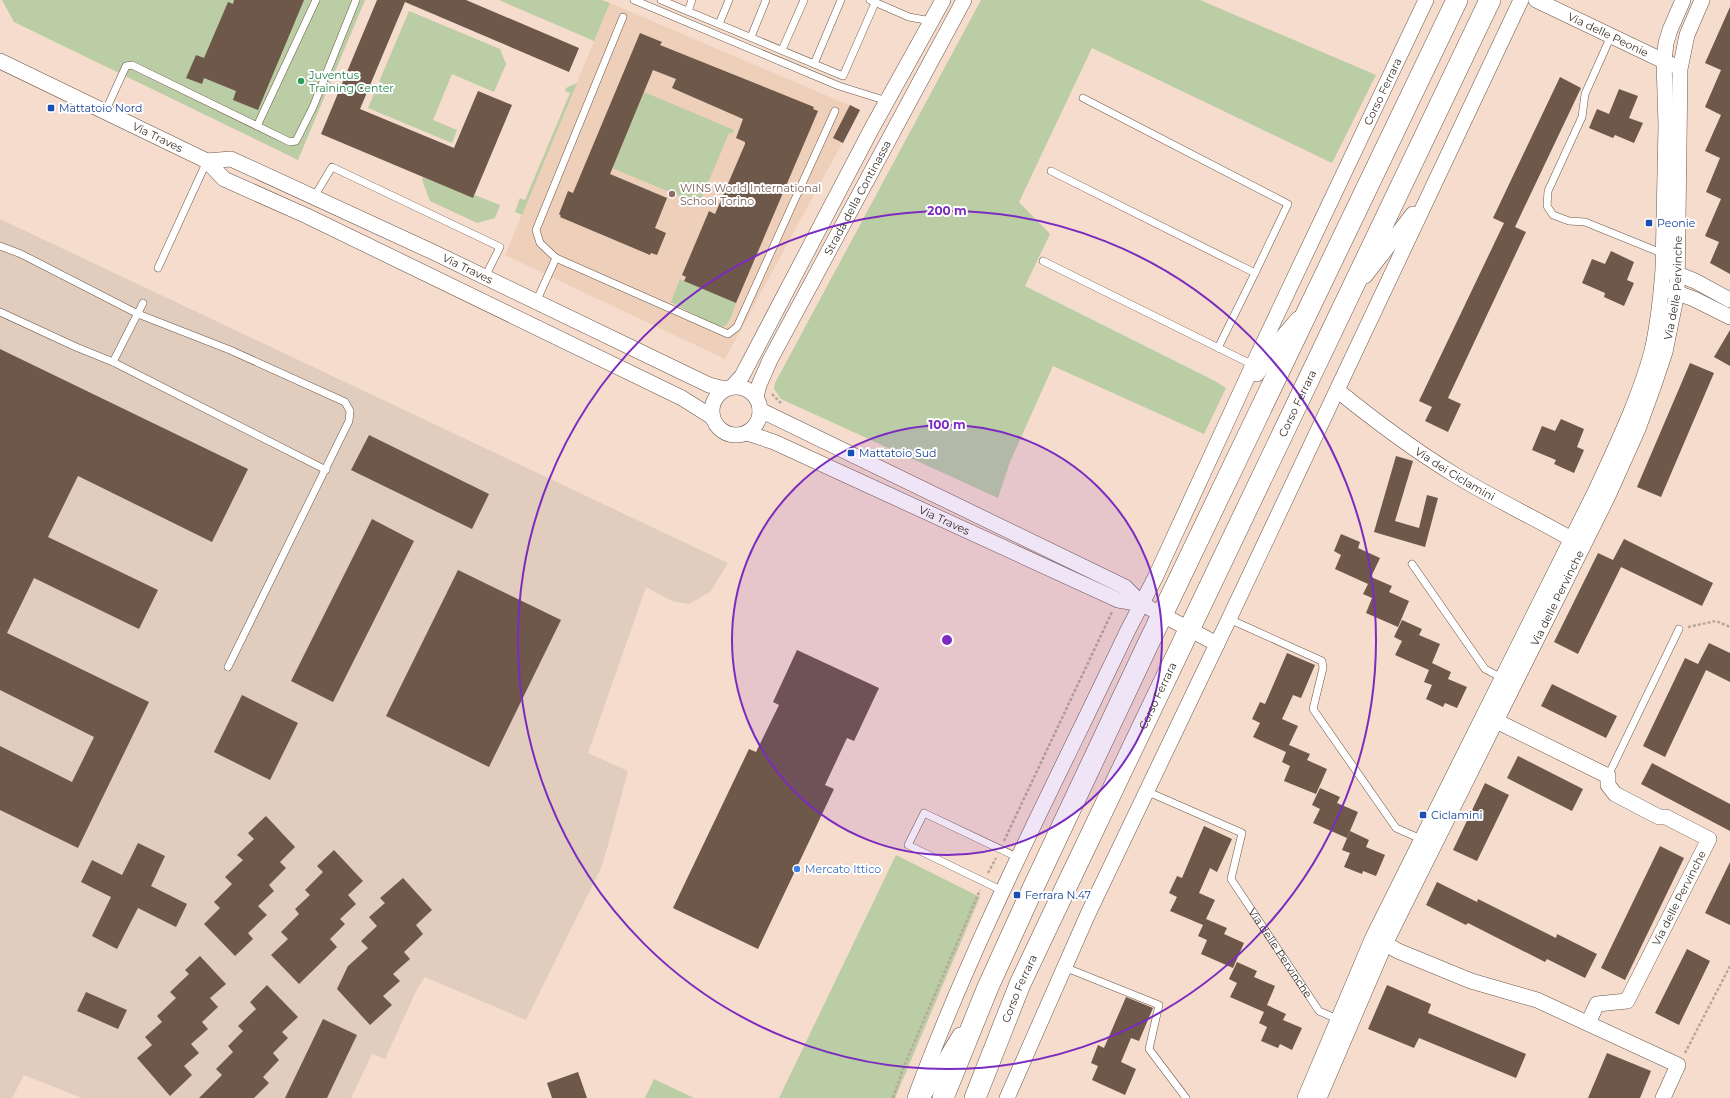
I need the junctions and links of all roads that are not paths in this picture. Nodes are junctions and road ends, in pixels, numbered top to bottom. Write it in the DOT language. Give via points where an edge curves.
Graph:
graph roads {
  1 [pos="316,0"];
  2 [pos="356,0"];
  3 [pos="634,0"];
  4 [pos="661,0"];
  5 [pos="692,0"];
  6 [pos="729,0"];
  7 [pos="766,0"];
  8 [pos="804,0"];
  9 [pos="841,0"];
  10 [pos="943,0"];
  11 [pos="964,0"];
  12 [pos="1426,0"];
  13 [pos="1457,0"];
  14 [pos="1490,0"];
  15 [pos="1521,0"];
  16 [pos="1536,0"];
  17 [pos="1683,0"];
  18 [pos="1702,0"];
  19 [pos="872,1"];
  20 [pos="688,11"];
  21 [pos="623,17"];
  22 [pos="931,21"];
  23 [pos="719,24"];
  24 [pos="1611,36"];
  25 [pos="751,37"];
  26 [pos="782,50"];
  27 [pos="0,61"];
  28 [pos="1664,61"];
  29 [pos="814,64"];
  30 [pos="1680,69"];
  31 [pos="1083,98"];
  32 [pos="886,101"];
  33 [pos="835,111"];
  34 [pos="105,112"];
  35 [pos="257,126"];
  36 [pos="207,161"];
  37 [pos="1051,171"];
  38 [pos="314,197"];
  39 [pos="1428,197"];
  40 [pos="0,246"];
  41 [pos="1664,254"];
  42 [pos="556,258"];
  43 [pos="1043,261"];
  44 [pos="158,268"];
  45 [pos="1663,269"];
  46 [pos="1255,273"];
  47 [pos="1678,274"];
  48 [pos="485,277"];
  49 [pos="1662,288"];
  50 [pos="1677,293"];
  51 [pos="1349,297"];
  52 [pos="1730,300"];
  53 [pos="536,302"];
  54 [pos="144,303"];
  55 [pos="1312,303"];
  56 [pos="0,312"];
  57 [pos="138,314"];
  58 [pos="1730,317"];
  59 [pos="1218,348"];
  60 [pos="113,362"];
  61 [pos="1253,365"];
  62 [pos="729,388"];
  63 [pos="1337,390"];
  64 [pos="1237,400"];
  65 [pos="758,404"];
  66 [pos="712,417"];
  67 [pos="747,433"];
  68 [pos="326,470"];
  69 [pos="1602,493"];
  70 [pos="1577,542"];
  71 [pos="1412,564"];
  72 [pos="1142,604"];
  73 [pos="1163,614"];
  74 [pos="1229,619"];
  75 [pos="1679,629"];
  76 [pos="1189,630"];
  77 [pos="1217,644"];
  78 [pos="228,667"];
  79 [pos="1502,678"];
  80 [pos="1490,718"];
  81 [pos="1608,776"];
  82 [pos="1146,791"];
  83 [pos="1421,840"];
  84 [pos="1019,858"];
  85 [pos="1003,891"];
  86 [pos="1379,940"];
  87 [pos="1064,967"];
  88 [pos="988,987"];
  89 [pos="1337,1018"];
  90 [pos="1588,1023"];
  91 [pos="915,1098"];
  92 [pos="922,1098"];
  93 [pos="943,1098"];
  94 [pos="975,1098"];
  95 [pos="1007,1098"];
  96 [pos="1186,1098"];
  97 [pos="1305,1098"];
  98 [pos="1319,1098"];
  99 [pos="1663,1098"];
  1 -- 35 [label="lane"];
  2 -- 35 [label="lane" via="313,107 296,141 290,142"];
  3 -- 32 [label="lane" via="839,86"];
  4 -- 20 [label="lane"];
  5 -- 20 [label="lane"];
  6 -- 23 [label="lane"];
  7 -- 25 [label="lane"];
  8 -- 26 [label="lane"];
  9 -- 29 [label="lane"];
  10 -- 22 [label="street, Strada della Continassa"];
  11 -- 65 [label="street, Strada della Continassa" via="770,360 759,385"];
  12 -- 61 [label="street, Corso Ferrara"];
  13 -- 55 [label="main road, Corso Ferrara"];
  14 -- 51 [label="main road, Corso Ferrara"];
  15 -- 39 [label="street, Corso Ferrara"];
  16 -- 24 [label="street, Via delle Peonie"];
  17 -- 28 [label="street, Via delle Pervinche" via="1670,30"];
  18 -- 30 [label="street, Via delle Pervinche" via="1687,35"];
  19 -- 22 [label="lane" via="909,17"];
  19 -- 29 [label="lane" via="843,76"];
  20 -- 23 [label="lane"];
  21 -- 42 [label="lane" via="536,230 540,243"];
  22 -- 32 [label="street, Strada della Continassa"];
  23 -- 25 [label="lane"];
  24 -- 28 [label="street, Via delle Peonie"];
  24 -- 41 [label="lane, Via delle Pervinche" via="1585,94 1582,117 1548,192 1548,206 1553,215 1569,221 1585,222"];
  25 -- 26 [label="lane"];
  26 -- 29 [label="lane"];
  27 -- 34 [label="street, Via Traves"];
  28 -- 30 [label="street, Via delle Peonie"];
  28 -- 41 [label="street, Via delle Pervinche"];
  30 -- 47 [label="street, Via delle Pervinche"];
  31 -- 46 [label="lane" via="1288,204"];
  32 -- 62 [label="street, Strada della Continassa" via="746,370"];
  33 -- 42 [label="lane" via="737,326 728,334"];
  34 -- 35 [label="lane" via="126,66 132,65"];
  34 -- 36 [label="street, Via Traves"];
  36 -- 38 [label="street, Via Traves" via="231,160"];
  36 -- 44 [label="lane"];
  36 -- 66 [label="street, Via Traves" via="224,179 307,216 682,398"];
  37 -- 46 [label="lane"];
  38 -- 48 [label="street, Via Traves"];
  38 -- 48 [label="lane" via="332,167 500,247"];
  39 -- 51 [label="street, Corso Ferrara"];
  39 -- 63 [label="street, Corso Ferrara"];
  40 -- 57 [label="lane" via="21,254"];
  41 -- 45 [label="street, Via delle Pervinche"];
  42 -- 53 [label="lane"];
  43 -- 59 [label="lane"];
  45 -- 47 [label="street"];
  45 -- 49 [label="street, Via delle Pervinche"];
  46 -- 59 [label="lane"];
  47 -- 50 [label="street, Via delle Pervinche"];
  47 -- 52 [label="street"];
  48 -- 53 [label="street, Via Traves"];
  49 -- 50 [label="street"];
  49 -- 69 [label="street, Via delle Pervinche" via="1652,349"];
  50 -- 58 [label="street"];
  50 -- 69 [label="street, Via delle Pervinche" via="1665,352 1638,429"];
  51 -- 76 [label="main road, Corso Ferrara"];
  53 -- 62 [label="street, Via Traves" via="709,385"];
  54 -- 57 [label="lane"];
  55 -- 64 [label="street, Corso Ferrara" via="1274,347"];
  55 -- 73 [label="main road, Corso Ferrara"];
  56 -- 60 [label="lane"];
  57 -- 60 [label="lane"];
  57 -- 68 [label="lane" via="230,350 345,402 350,411 350,421"];
  59 -- 61 [label="lane"];
  60 -- 68 [label="lane"];
  61 -- 64 [label="street, Corso Ferrara"];
  62 -- 65 [label="street" via="746,388"];
  62 -- 66 [label="street" via="718,394 713,401"];
  63 -- 70 [label="street, Via dei Ciclamini" via="1454,474"];
  63 -- 74 [label="street, Corso Ferrara"];
  64 -- 72 [label="street, Corso Ferrara"];
  65 -- 67 [label="street" via="757,423"];
  65 -- 72 [label="street, Via Traves" via="1125,586"];
  66 -- 67 [label="street" via="714,424 725,433 733,436"];
  67 -- 72 [label="street, Via Traves" via="780,445 1118,600"];
  68 -- 78 [label="lane"];
  69 -- 70 [label="street, Via delle Pervinche"];
  70 -- 79 [label="street, Via delle Pervinche"];
  70 -- 80 [label="street, Via delle Pervinche"];
  71 -- 79 [label="lane" via="1484,669"];
  72 -- 73 [label="street, Via Traves"];
  72 -- 84 [label="street, Corso Ferrara"];
  73 -- 76 [label="street, Via Traves"];
  73 -- 88 [label="main road, Corso Ferrara"];
  74 -- 77 [label="street, Corso Ferrara"];
  74 -- 83 [label="lane" via="1322,661 1323,668 1313,709 1396,828"];
  75 -- 81 [label="lane"];
  76 -- 77 [label="street, Via Traves"];
  76 -- 94 [label="main road, Corso Ferrara" via="1020,984"];
  77 -- 82 [label="street, Corso Ferrara"];
  79 -- 80 [label="street, Via delle Pervinche"];
  80 -- 81 [label="street"];
  80 -- 83 [label="street, Via delle Pervinche"];
  80 -- 86 [label="street, Via delle Pervinche"];
  81 -- 90 [label="street, Via delle Pervinche" via="1608,785 1615,794 1709,839 1627,1001 1597,1004"];
  82 -- 87 [label="street, Corso Ferrara"];
  82 -- 89 [label="lane, Via delle Pervinche" via="1242,833 1231,879 1319,1011"];
  83 -- 86 [label="street, Via delle Pervinche"];
  84 -- 85 [label="street, Corso Ferrara"];
  84 -- 85 [label="lane" via="924,813 908,845"];
  85 -- 91 [label="street, Corso Ferrara" via="934,1046"];
  86 -- 89 [label="street, Via delle Pervinche"];
  86 -- 90 [label="street" via="1470,981 1537,1000"];
  86 -- 98 [label="street, Via delle Pervinche"];
  87 -- 95 [label="street, Corso Ferrara"];
  87 -- 96 [label="lane" via="1159,1005 1149,1049"];
  88 -- 92 [label="street, Corso Ferrara"];
  88 -- 93 [label="main road, Corso Ferrara"];
  89 -- 97 [label="street, Via delle Pervinche"];
  90 -- 99 [label="street" via="1678,1065"];
}
